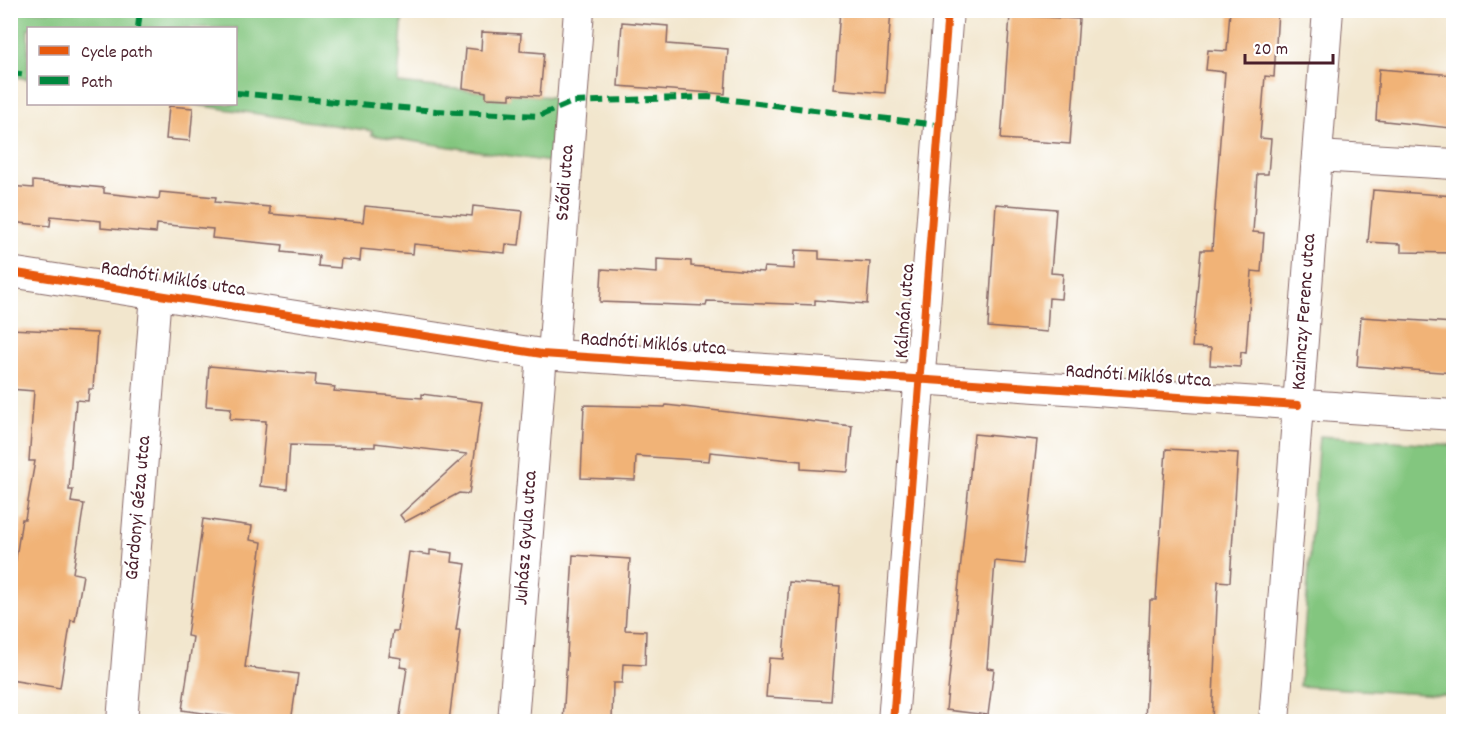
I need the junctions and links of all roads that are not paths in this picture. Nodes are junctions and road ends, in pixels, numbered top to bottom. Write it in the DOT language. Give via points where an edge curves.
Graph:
graph roads {
  1 [pos="579,10"];
  2 [pos="948,10"];
  3 [pos="1328,10"];
  4 [pos="1317,156"];
  5 [pos="1454,164"];
  6 [pos="10,272"];
  7 [pos="156,294"];
  8 [pos="547,355"];
  9 [pos="918,379"];
  10 [pos="1298,405"];
  11 [pos="1454,415"];
  12 [pos="122,722"];
  13 [pos="513,722"];
  14 [pos="893,722"];
  15 [pos="1274,722"];
  1 -- 8 [label="street, Sződi utca"];
  2 -- 9 [label="street, Kálmán utca"];
  3 -- 4 [label="street, Kazinczy Ferenc utca"];
  4 -- 5 [label="street"];
  4 -- 10 [label="street, Kazinczy Ferenc utca"];
  6 -- 7 [label="street, Radnóti Miklós utca"];
  7 -- 8 [label="street, Radnóti Miklós utca"];
  7 -- 12 [label="street, Gárdonyi Géza utca"];
  8 -- 9 [label="street, Radnóti Miklós utca"];
  8 -- 13 [label="street, Juhász Gyula utca"];
  9 -- 10 [label="street, Radnóti Miklós utca"];
  9 -- 14 [label="street, Kálmán utca"];
  10 -- 11 [label="street, Radnóti Miklós utca"];
  10 -- 15 [label="street, Kazinczy Ferenc utca"];
}
